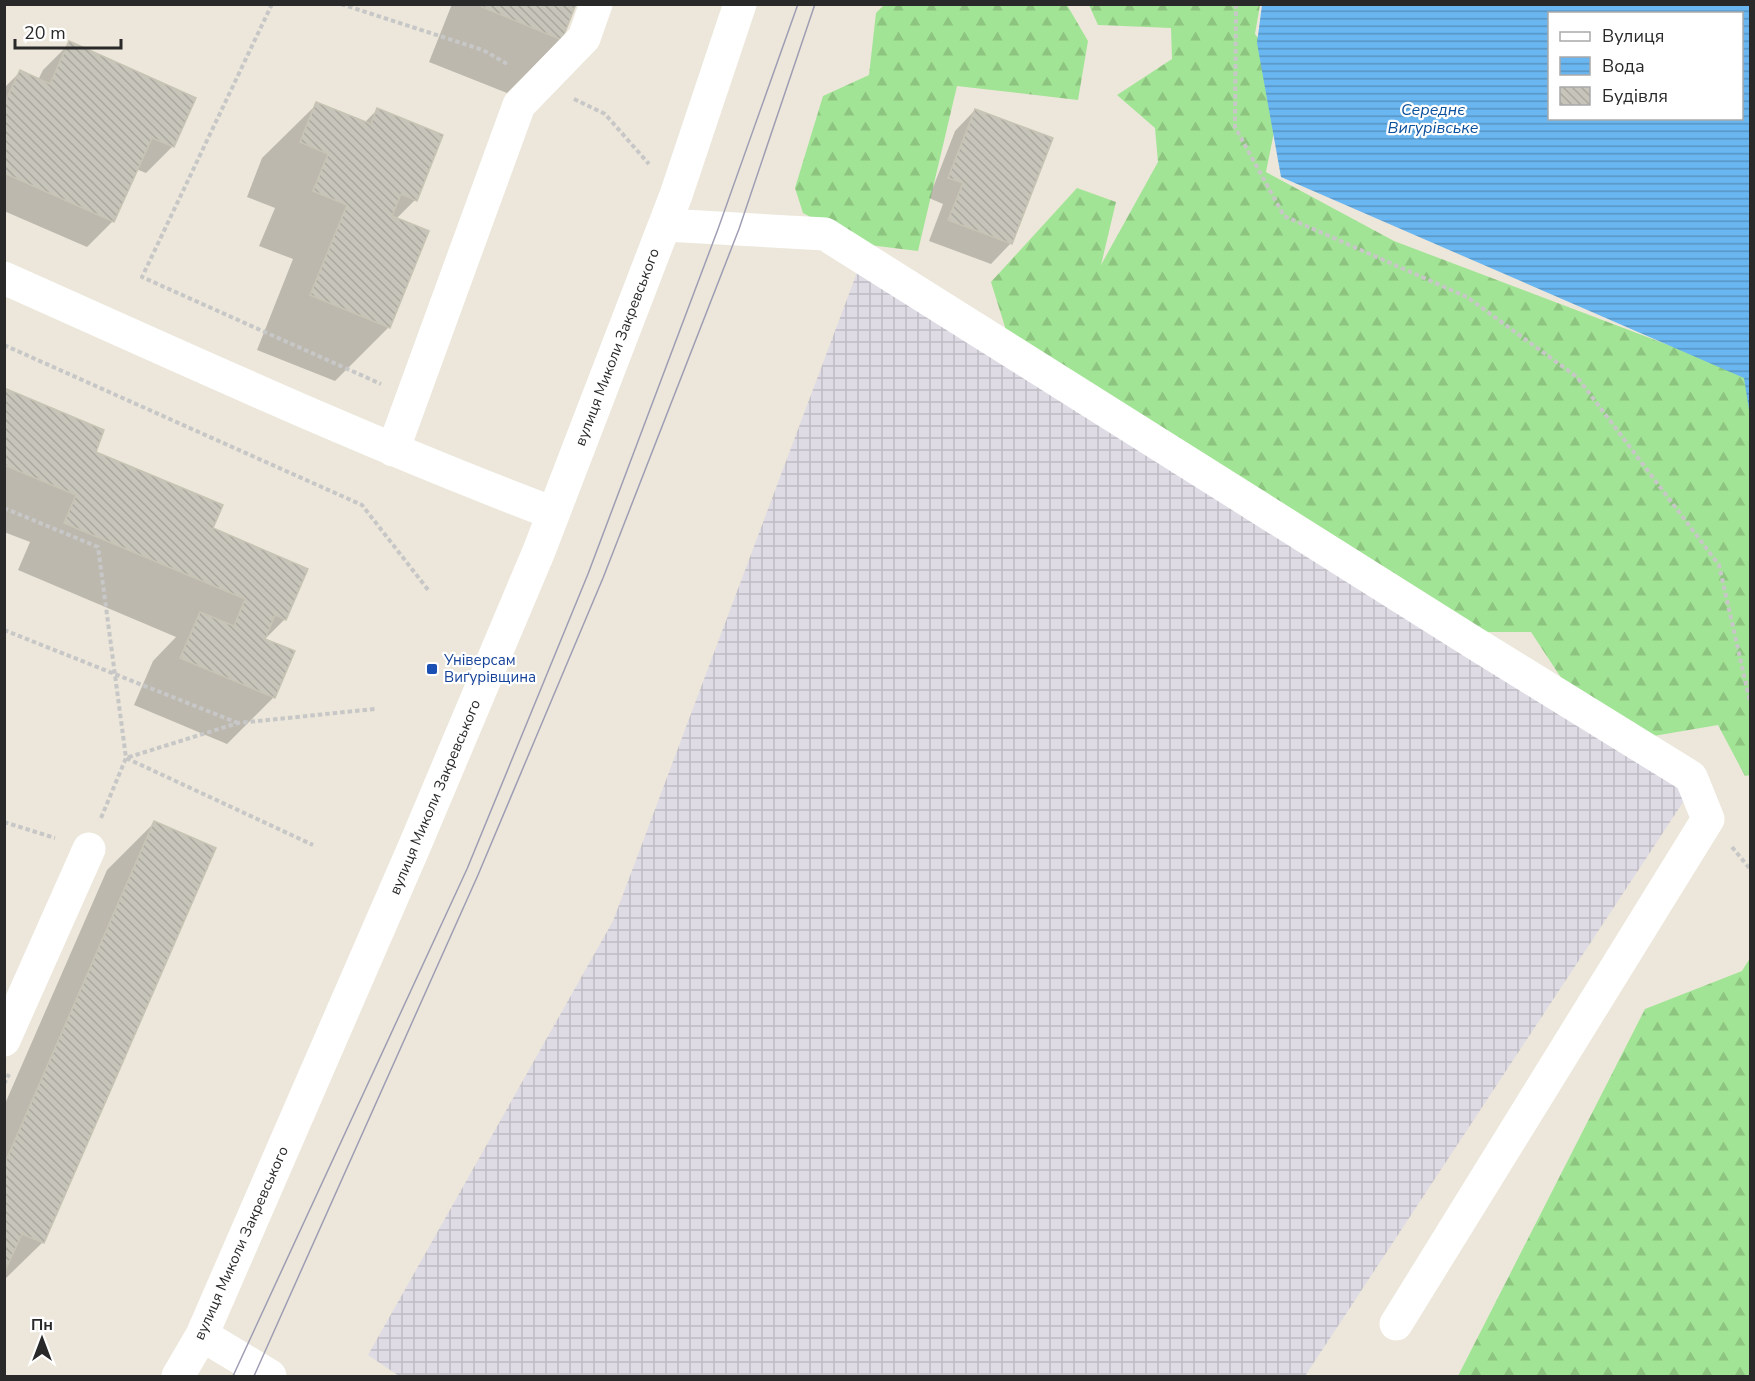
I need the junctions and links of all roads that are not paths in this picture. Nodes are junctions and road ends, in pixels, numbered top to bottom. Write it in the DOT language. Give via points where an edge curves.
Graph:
graph roads {
  1 [pos="596,4"];
  2 [pos="740,4"];
  3 [pos="671,210"];
  4 [pos="4,278"];
  5 [pos="393,450"];
  6 [pos="553,513"];
  7 [pos="88,849"];
  8 [pos="4,1040"];
  9 [pos="1396,1324"];
  10 [pos="202,1335"];
  11 [pos="178,1377"];
  12 [pos="270,1377"];
  1 -- 5 [label="street" via="584,38 519,105"];
  2 -- 3 [label="street, вулиця Миколи Закревського"];
  3 -- 6 [label="street, вулиця Миколи Закревського"];
  3 -- 9 [label="street" via="825,234 1691,777 1708,819"];
  4 -- 5 [label="street"];
  5 -- 6 [label="street"];
  6 -- 10 [label="street, вулиця Миколи Закревського" via="411,856"];
  7 -- 8 [label="street"];
  10 -- 11 [label="street, вулиця Миколи Закревського"];
  10 -- 12 [label="street"];
}
